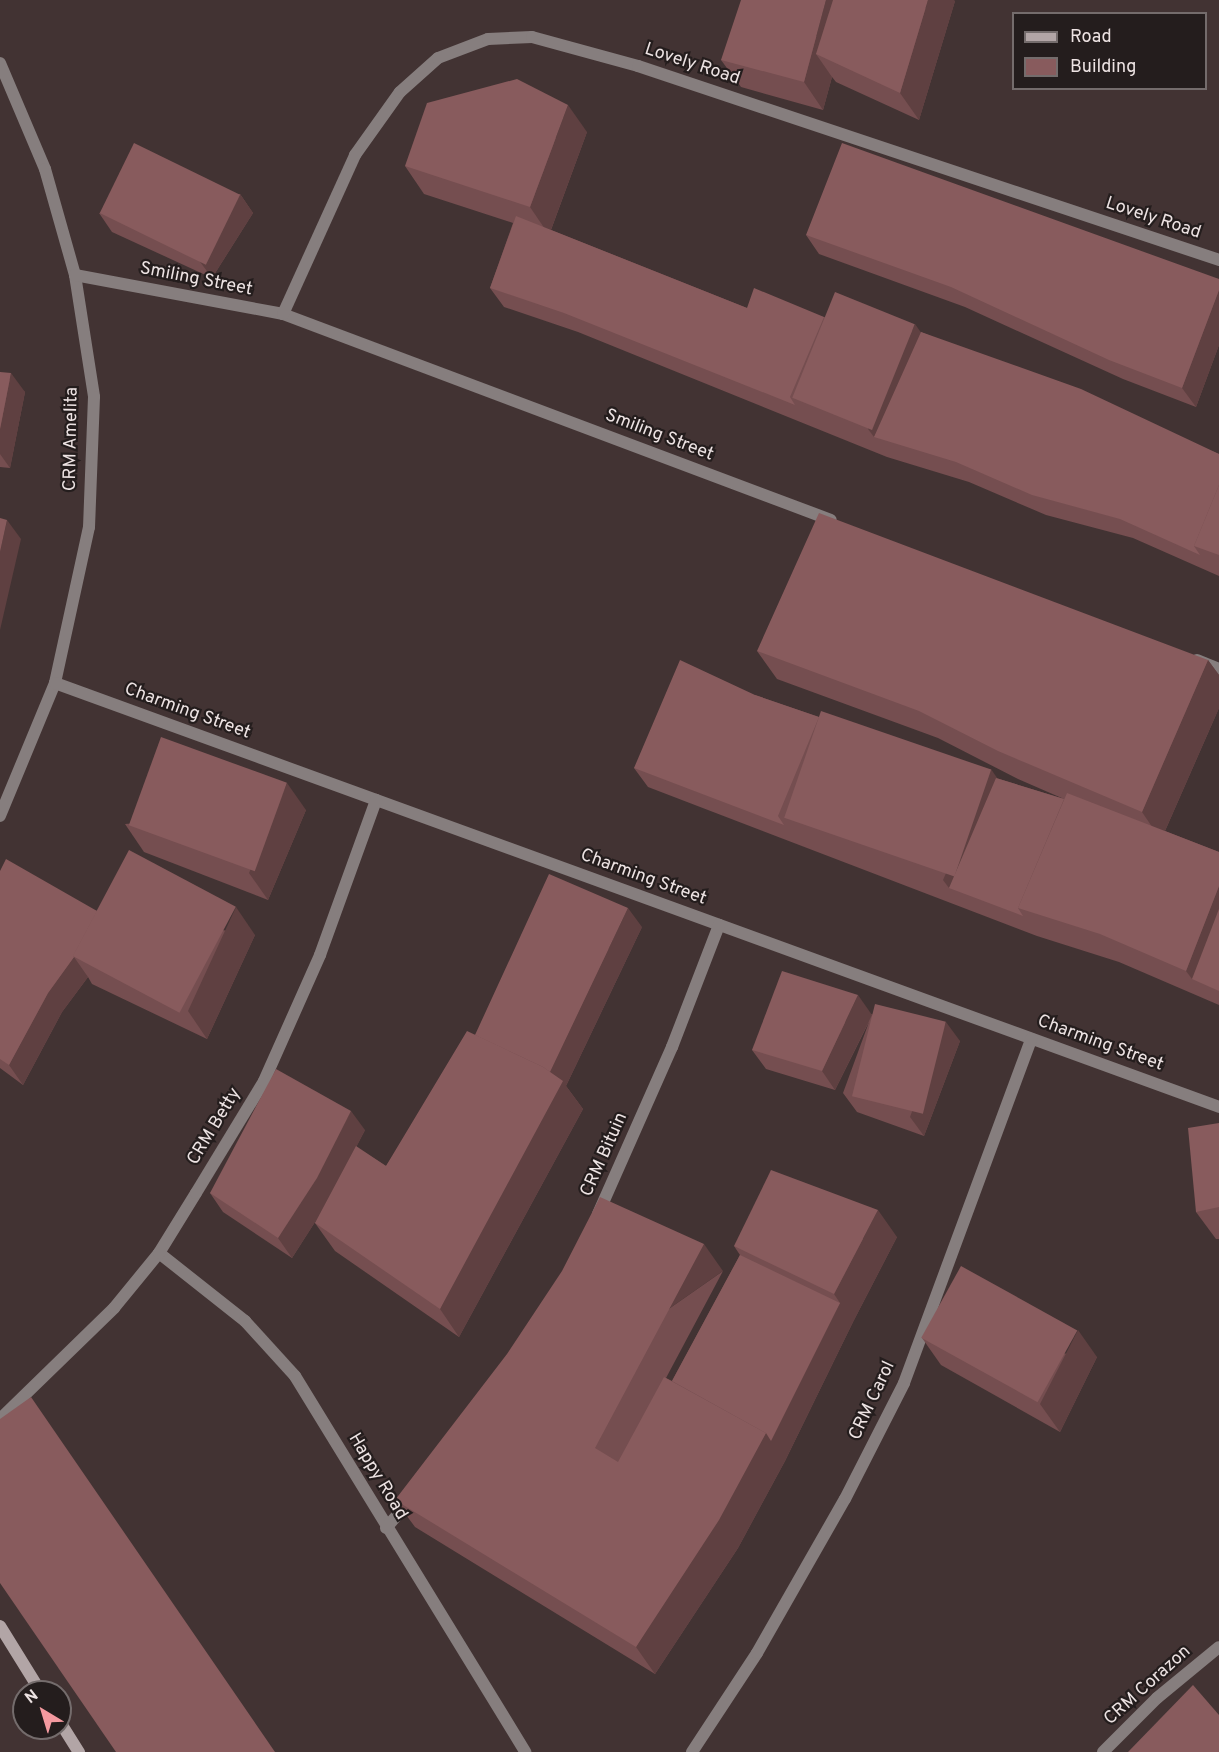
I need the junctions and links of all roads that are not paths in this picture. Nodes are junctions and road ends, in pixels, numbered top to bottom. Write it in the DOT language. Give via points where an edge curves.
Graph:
graph roads {
  1 [pos="0,63"];
  2 [pos="1219,260"];
  3 [pos="75,275"];
  4 [pos="282,314"];
  5 [pos="845,525"];
  6 [pos="1187,656"];
  7 [pos="1219,669"];
  8 [pos="55,682"];
  9 [pos="376,800"];
  10 [pos="0,816"];
  11 [pos="719,925"];
  12 [pos="1031,1039"];
  13 [pos="1219,1107"];
  14 [pos="590,1229"];
  15 [pos="159,1253"];
  16 [pos="0,1419"];
  17 [pos="422,1486"];
  18 [pos="386,1528"];
  19 [pos="0,1626"];
  20 [pos="1219,1647"];
  21 [pos="34,1680"];
  22 [pos="525,1752"];
  23 [pos="692,1752"];
  24 [pos="1103,1752"];
  1 -- 3 [label="street, CRM Amelita" via="45,169"];
  2 -- 4 [label="street, Lovely Road" via="638,66 532,37 488,39 438,58 400,92 355,155"];
  3 -- 4 [label="street, Smiling Street"];
  3 -- 8 [label="street, CRM Amelita" via="94,397 88,527"];
  4 -- 5 [label="street, Smiling Street"];
  6 -- 7 [label="street"];
  8 -- 9 [label="street, Charming Street"];
  8 -- 10 [label="street, CRM Amelita"];
  9 -- 11 [label="street, Charming Street"];
  9 -- 15 [label="street, CRM Betty" via="320,955 264,1081"];
  11 -- 12 [label="street, Charming Street"];
  11 -- 14 [label="street, CRM Bituin" via="672,1047"];
  12 -- 13 [label="street, Charming Street"];
  12 -- 23 [label="street, CRM Carol" via="904,1383 834,1520 757,1653"];
  15 -- 16 [label="street, CRM Betty" via="114,1308"];
  15 -- 18 [label="street, Happy Road" via="245,1321 295,1376"];
  17 -- 18 [label="street"];
  18 -- 22 [label="street, Happy Road"];
  19 -- 21 [label="street"];
  20 -- 24 [label="street, CRM Corazon" via="1157,1698"];
}
